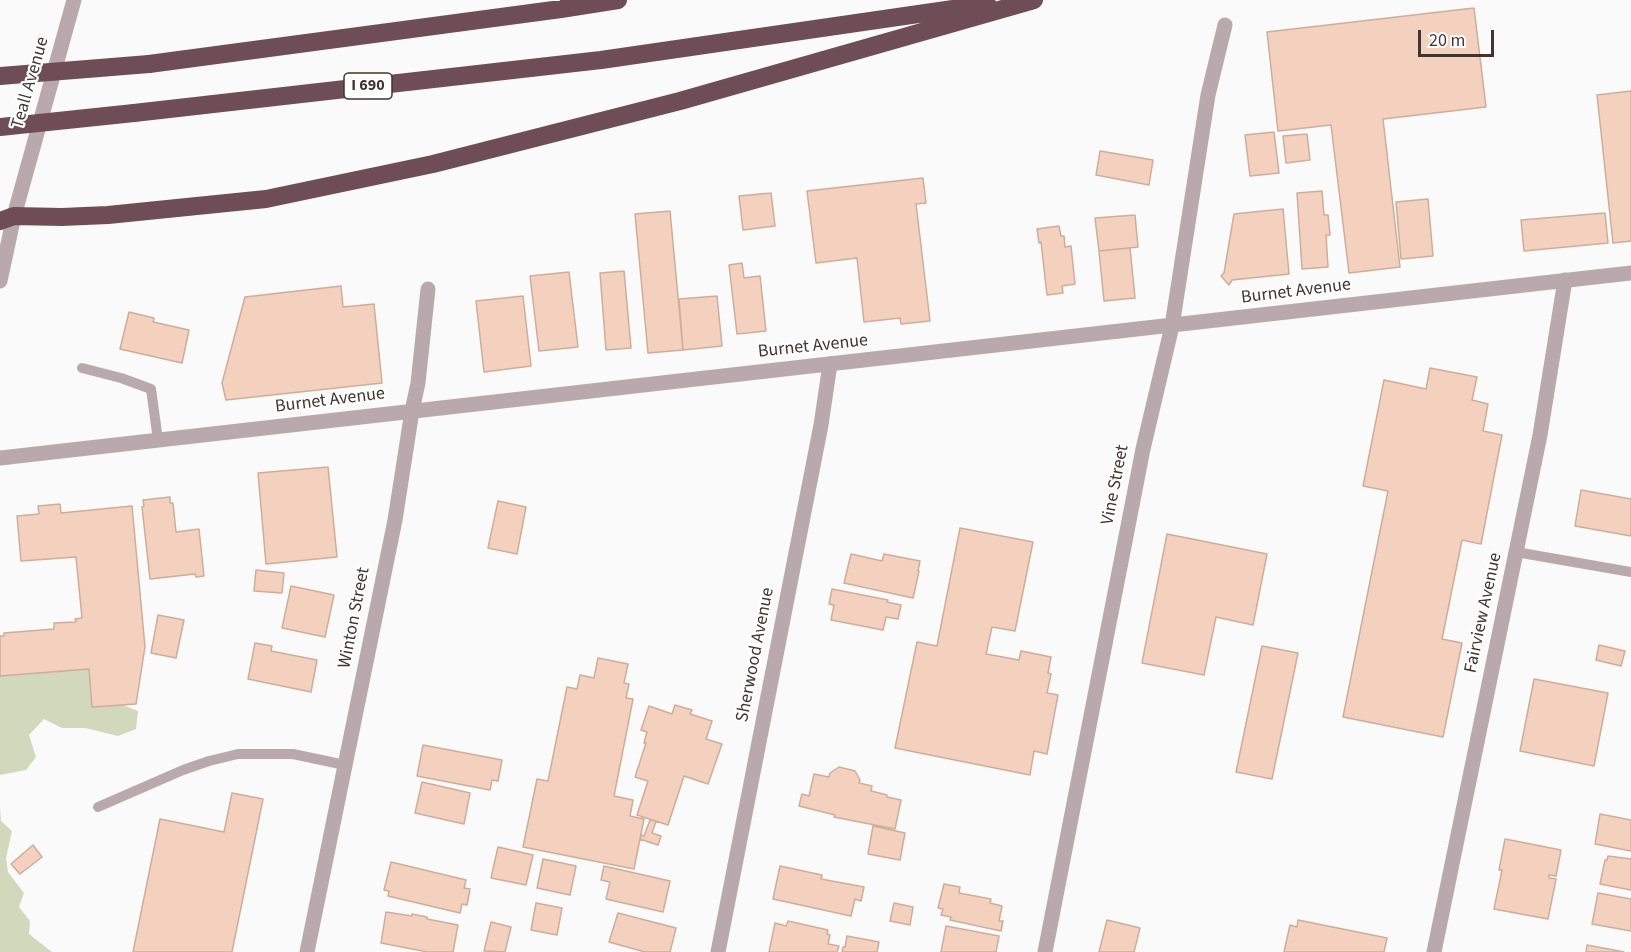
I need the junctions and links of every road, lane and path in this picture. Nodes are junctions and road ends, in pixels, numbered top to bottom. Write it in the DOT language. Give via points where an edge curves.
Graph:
graph roads {
  1 [pos="74,0"];
  2 [pos="618,0"];
  3 [pos="1012,0"];
  4 [pos="1034,0"];
  5 [pos="1226,25"];
  6 [pos="0,76"];
  7 [pos="0,127"];
  8 [pos="7,219"];
  9 [pos="1631,273"];
  10 [pos="1565,280"];
  11 [pos="0,281"];
  12 [pos="428,289"];
  13 [pos="1172,326"];
  14 [pos="830,364"];
  15 [pos="82,368"];
  16 [pos="412,411"];
  17 [pos="158,440"];
  18 [pos="0,458"];
  19 [pos="1516,552"];
  20 [pos="1631,572"];
  21 [pos="345,765"];
  22 [pos="98,807"];
  23 [pos="307,952"];
  24 [pos="718,952"];
  25 [pos="1045,952"];
  26 [pos="1434,952"];
  1 -- 8 [label="street, Teall Avenue"];
  2 -- 6 [label="highway, bridge" via="149,64"];
  3 -- 7 [label="highway, I 690, bridge" via="602,60"];
  4 -- 8 [label="highway" via="680,101 377,176 266,199 108,215"];
  5 -- 13 [label="street, Vine Street" via="1208,95"];
  8 -- 11 [label="street, Teall Avenue"];
  9 -- 10 [label="street, Burnet Avenue"];
  10 -- 13 [label="street, Burnet Avenue"];
  10 -- 19 [label="street, Fairview Avenue"];
  12 -- 16 [label="street, Winton Street"];
  13 -- 14 [label="street, Burnet Avenue"];
  13 -- 25 [label="street, Vine Street" via="1140,461"];
  14 -- 16 [label="street, Burnet Avenue"];
  14 -- 24 [label="street, Sherwood Avenue"];
  15 -- 17 [label="lane" via="151,389"];
  16 -- 17 [label="street, Burnet Avenue"];
  16 -- 21 [label="street, Winton Street" via="395,520"];
  17 -- 18 [label="street, Burnet Avenue"];
  19 -- 20 [label="lane"];
  19 -- 26 [label="street, Fairview Avenue"];
  21 -- 22 [label="lane" via="293,754 238,754 183,770"];
  21 -- 23 [label="street, Winton Street"];
}
